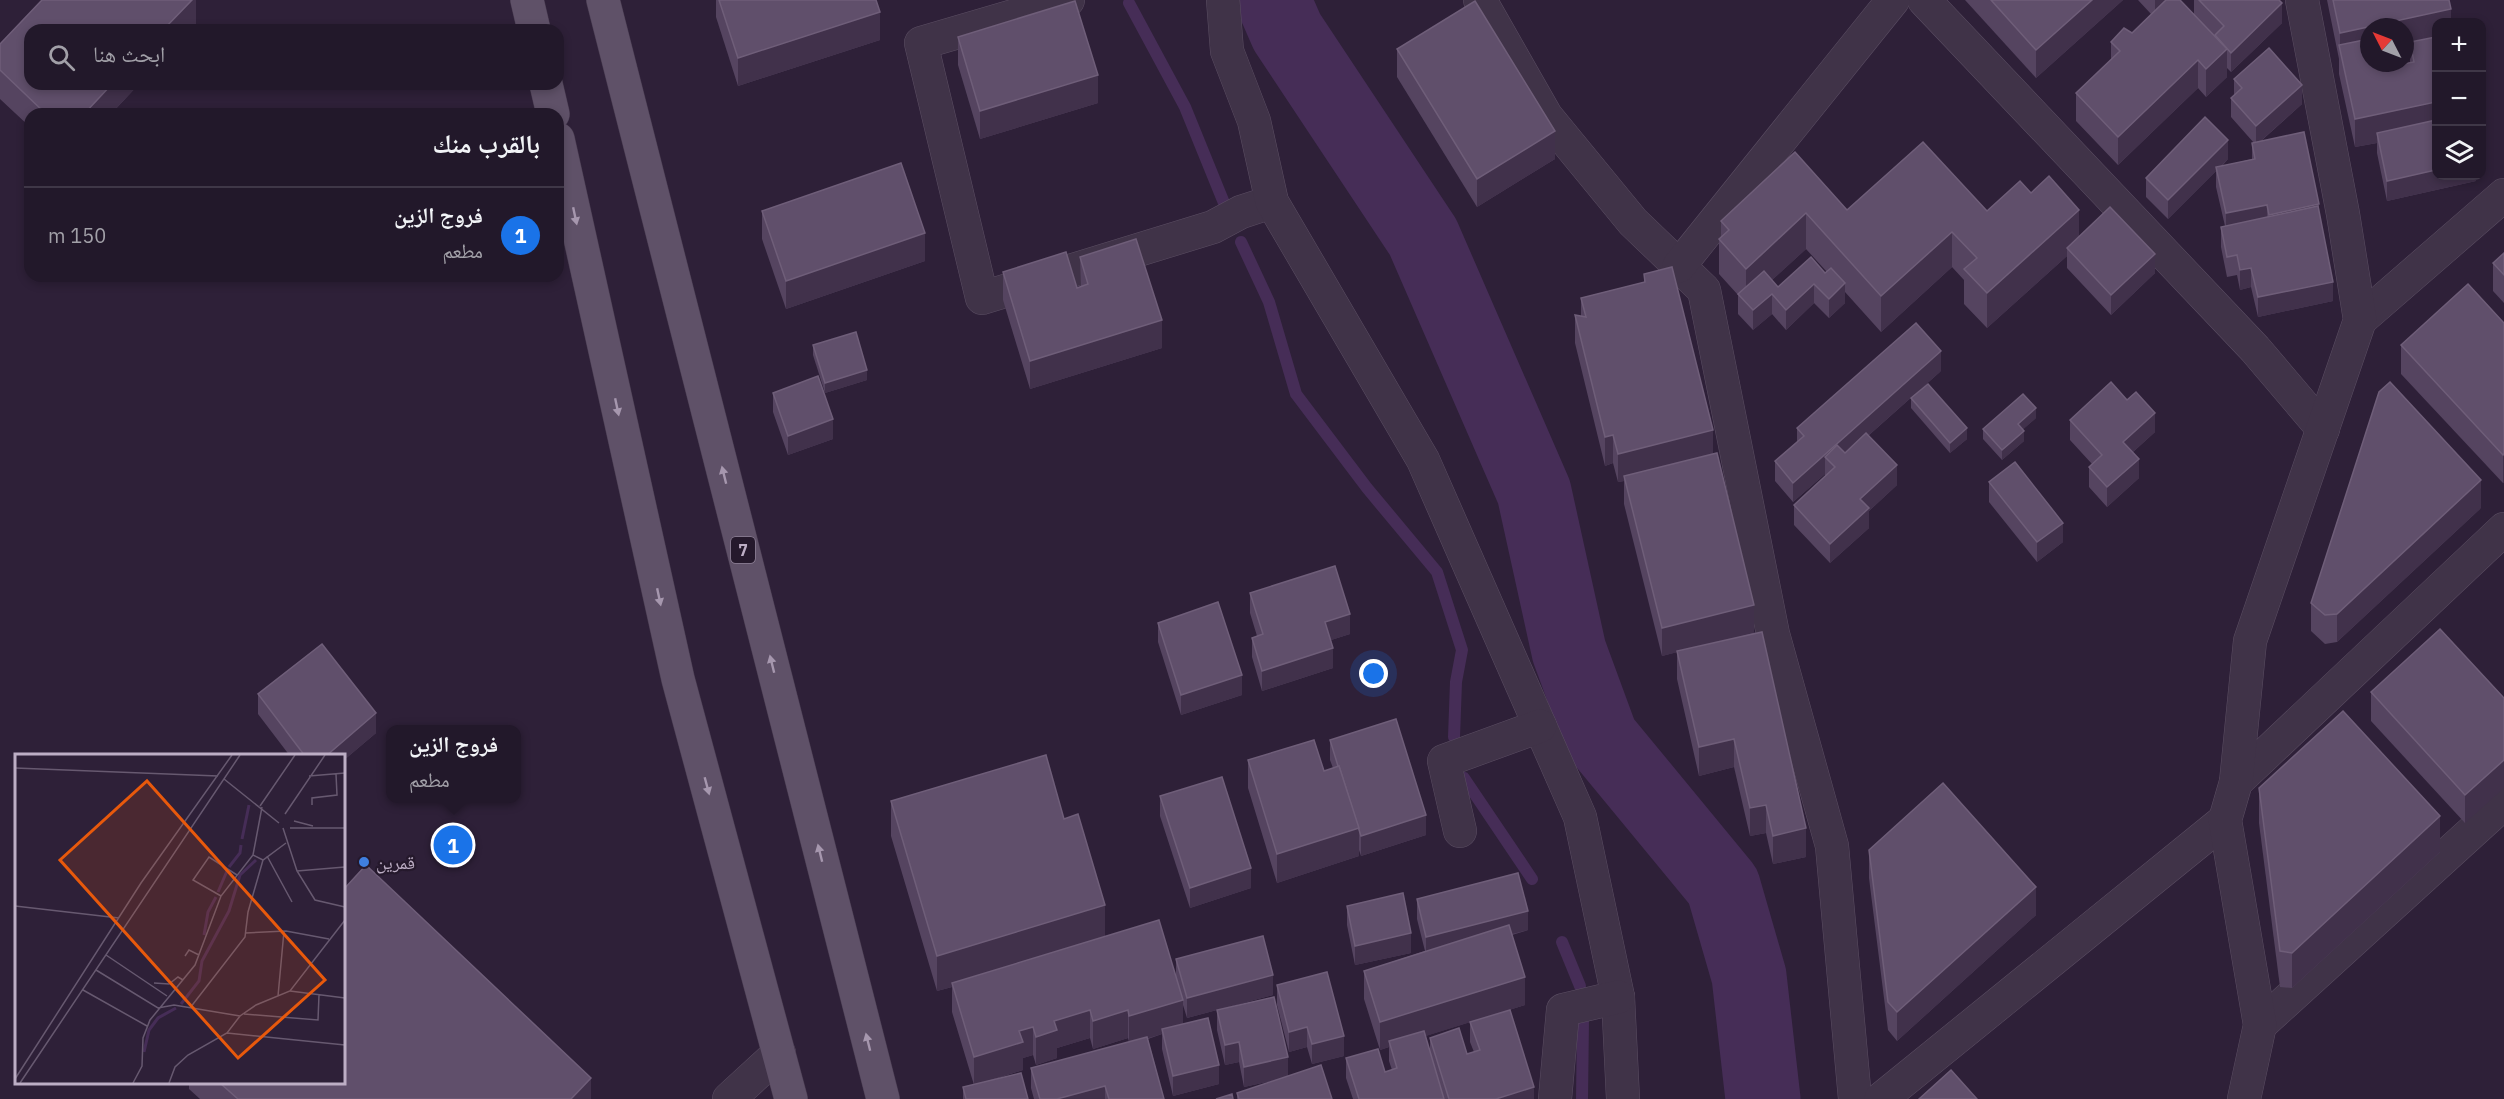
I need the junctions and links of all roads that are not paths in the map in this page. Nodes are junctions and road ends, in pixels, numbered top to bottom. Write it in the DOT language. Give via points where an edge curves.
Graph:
graph roads {
  1 [pos="527,0"];
  2 [pos="603,0"];
  3 [pos="1068,0"];
  4 [pos="1223,0"];
  5 [pos="1480,0"];
  6 [pos="1893,0"];
  7 [pos="1924,0"];
  8 [pos="2302,0"];
  9 [pos="533,24"];
  10 [pos="547,90"];
  11 [pos="551,108"];
  12 [pos="564,166"];
  13 [pos="2504,195"];
  14 [pos="1272,202"];
  15 [pos="1679,266"];
  16 [pos="2360,320"];
  17 [pos="2323,429"];
  18 [pos="2504,529"];
  19 [pos="1540,726"];
  20 [pos="2236,782"];
  21 [pos="2504,803"];
  22 [pos="2225,820"];
  23 [pos="1460,831"];
  24 [pos="1591,1003"];
  25 [pos="2260,1025"];
  26 [pos="779,1053"];
  27 [pos="729,1099"];
  28 [pos="791,1099"];
  29 [pos="883,1099"];
  30 [pos="1556,1099"];
  31 [pos="1623,1099"];
  32 [pos="1855,1099"];
  33 [pos="1881,1099"];
  34 [pos="2244,1099"];
  1 -- 9 [label="main road"];
  29 -- 2 [label="main road, 7, one-way"];
  3 -- 14 [label="street" via="921,43 982,298"];
  4 -- 14 [label="street" via="1227,51 1254,121"];
  5 -- 15 [label="street" via="1546,116 1633,222"];
  6 -- 15 [label="street"];
  7 -- 17 [label="street" via="2255,349"];
  8 -- 16 [label="street"];
  10 -- 11 [label="main road"];
  12 -- 26 [label="main road, one-way" via="678,680"];
  13 -- 16 [label="street"];
  14 -- 19 [label="street" via="1423,460"];
  15 -- 32 [label="street" via="1704,290 1773,634 1832,846"];
  16 -- 17 [label="street"];
  17 -- 20 [label="street" via="2250,641"];
  18 -- 20 [label="street"];
  19 -- 23 [label="street" via="1444,761"];
  19 -- 24 [label="street" via="1580,817"];
  20 -- 22 [label="street"];
  21 -- 25 [label="street"];
  22 -- 25 [label="street"];
  22 -- 33 [label="street"];
  24 -- 30 [label="street"];
  24 -- 31 [label="street"];
  25 -- 34 [label="street"];
  26 -- 27 [label="street"];
  26 -- 28 [label="main road"];
}
